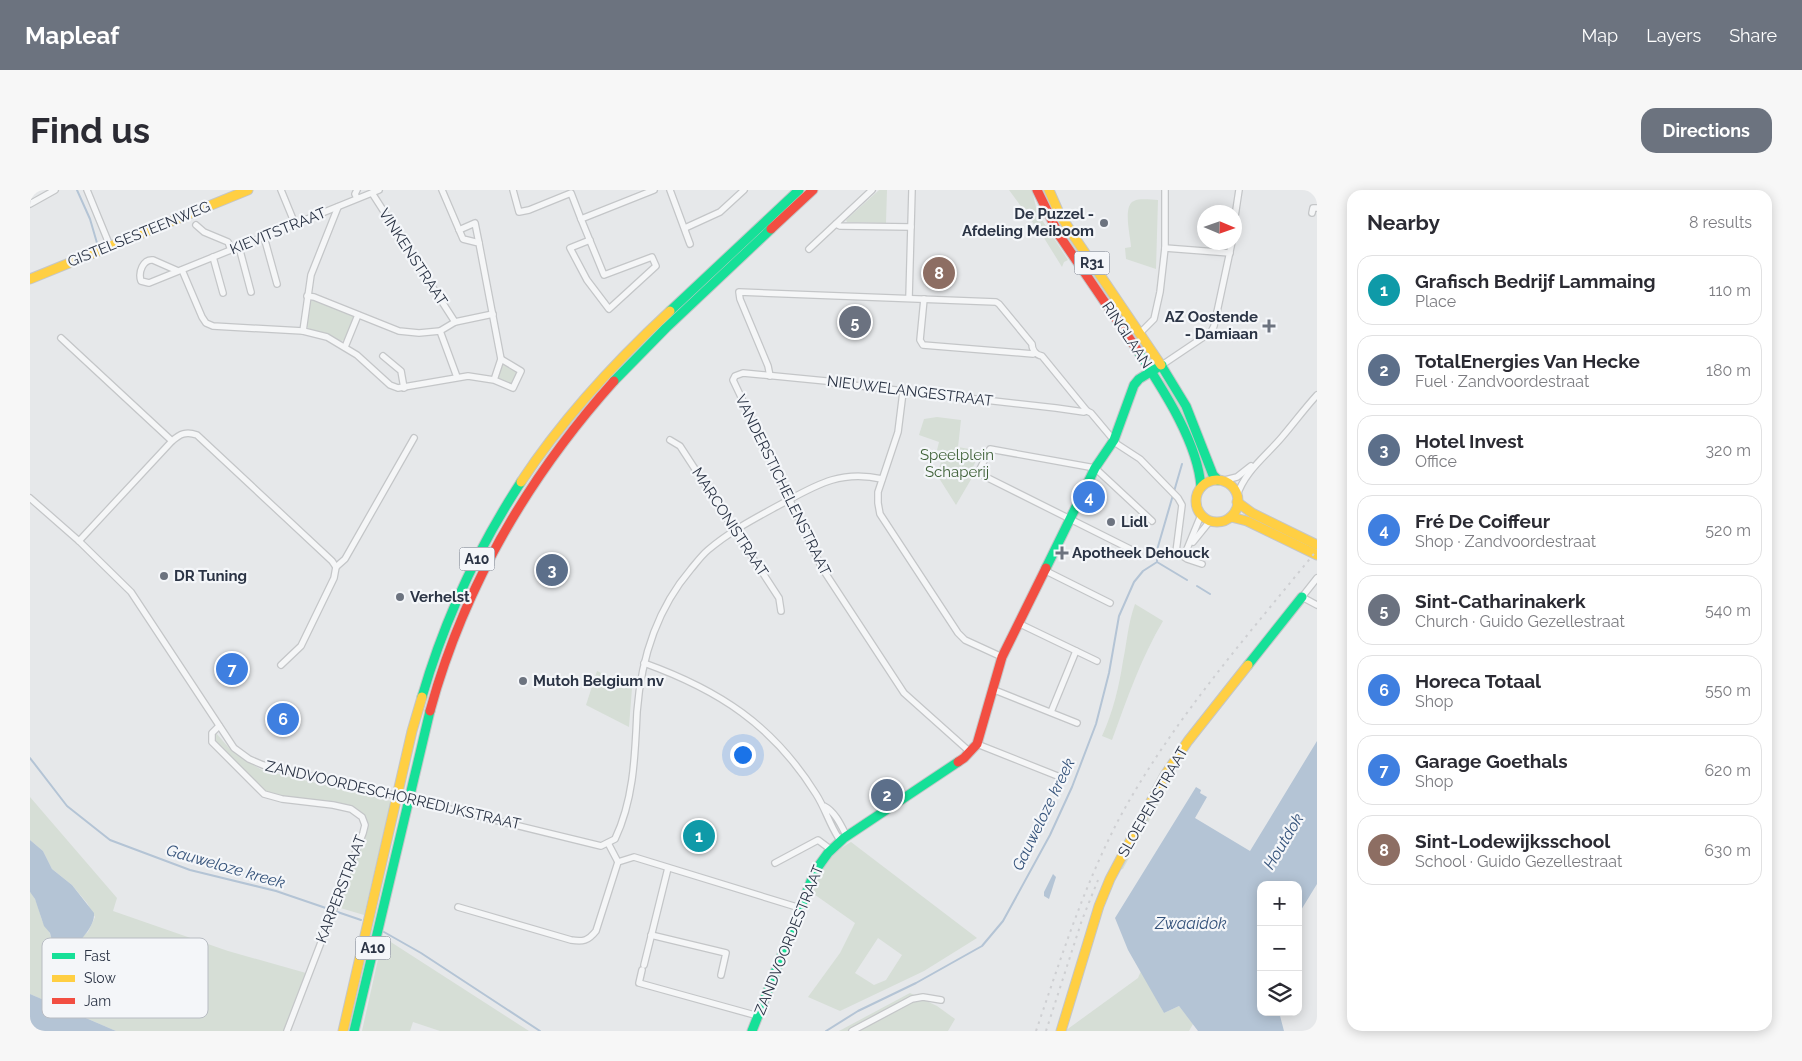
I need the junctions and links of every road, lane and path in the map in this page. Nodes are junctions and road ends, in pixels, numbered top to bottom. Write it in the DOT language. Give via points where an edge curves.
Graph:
graph roads {
  1 [pos="55,190"];
  2 [pos="87,190"];
  3 [pos="248,190"];
  4 [pos="281,190"];
  5 [pos="357,190"];
  6 [pos="379,190"];
  7 [pos="442,190"];
  8 [pos="514,190"];
  9 [pos="654,190"];
  10 [pos="670,190"];
  11 [pos="744,190"];
  12 [pos="799,190"];
  13 [pos="813,190"];
  14 [pos="872,190"];
  15 [pos="912,190"];
  16 [pos="1037,190"];
  17 [pos="1049,190"];
  18 [pos="1165,190"];
  19 [pos="1239,190"];
  20 [pos="372,193"];
  21 [pos="357,198"];
  22 [pos="30,204"];
  23 [pos="1237,205"];
  24 [pos="338,207"];
  25 [pos="582,219"];
  26 [pos="295,224"];
  27 [pos="836,224"];
  28 [pos="196,225"];
  29 [pos="911,227"];
  30 [pos="685,228"];
  31 [pos="459,230"];
  32 [pos="264,237"];
  33 [pos="590,240"];
  34 [pos="479,243"];
  35 [pos="690,244"];
  36 [pos="110,246"];
  37 [pos="239,247"];
  38 [pos="810,248"];
  39 [pos="1166,248"];
  40 [pos="231,250"];
  41 [pos="1231,250"];
  42 [pos="1230,253"];
  43 [pos="213,257"];
  44 [pos="180,270"];
  45 [pos="30,279"];
  46 [pos="277,284"];
  47 [pos="251,292"];
  48 [pos="222,293"];
  49 [pos="307,296"];
  50 [pos="909,298"];
  51 [pos="924,299"];
  52 [pos="493,314"];
  53 [pos="358,315"];
  54 [pos="455,322"];
  55 [pos="302,331"];
  56 [pos="440,331"];
  57 [pos="1140,333"];
  58 [pos="62,338"];
  59 [pos="345,347"];
  60 [pos="1035,352"];
  61 [pos="383,356"];
  62 [pos="501,359"];
  63 [pos="1162,365"];
  64 [pos="1151,371"];
  65 [pos="735,376"];
  66 [pos="770,376"];
  67 [pos="457,377"];
  68 [pos="494,380"];
  69 [pos="404,388"];
  70 [pos="903,392"];
  71 [pos="1317,395"];
  72 [pos="1087,411"];
  73 [pos="414,438"];
  74 [pos="670,440"];
  75 [pos="1114,440"];
  76 [pos="172,441"];
  77 [pos="1265,456"];
  78 [pos="1095,468"];
  79 [pos="882,479"];
  80 [pos="1220,480"];
  81 [pos="1201,487"];
  82 [pos="30,498"];
  83 [pos="1237,499"];
  84 [pos="789,500"];
  85 [pos="1201,514"];
  86 [pos="1231,516"];
  87 [pos="1070,519"];
  88 [pos="1152,521"];
  89 [pos="1210,521"];
  90 [pos="735,529"];
  91 [pos="79,541"];
  92 [pos="1317,545"];
  93 [pos="1134,551"];
  94 [pos="1317,555"];
  95 [pos="1202,564"];
  96 [pos="336,567"];
  97 [pos="1044,570"];
  98 [pos="1317,578"];
  99 [pos="1302,597"];
  100 [pos="1110,603"];
  101 [pos="1317,605"];
  102 [pos="782,610"];
  103 [pos="1018,623"];
  104 [pos="1076,650"];
  105 [pos="1002,657"];
  106 [pos="1097,661"];
  107 [pos="644,664"];
  108 [pos="281,665"];
  109 [pos="992,689"];
  110 [pos="1051,712"];
  111 [pos="1077,722"];
  112 [pos="219,726"];
  113 [pos="977,744"];
  114 [pos="970,752"];
  115 [pos="1060,777"];
  116 [pos="844,838"];
  117 [pos="608,843"];
  118 [pos="830,849"];
  119 [pos="618,862"];
  120 [pos="776,863"];
  121 [pos="668,868"];
  122 [pos="458,906"];
  123 [pos="800,908"];
  124 [pos="651,935"];
  125 [pos="721,975"];
  126 [pos="941,1000"];
  127 [pos="758,1016"];
  128 [pos="287,1031"];
  129 [pos="342,1031"];
  130 [pos="354,1031"];
  131 [pos="752,1031"];
  132 [pos="852,1031"];
  133 [pos="1061,1031"];
  1 -- 22 [label="street"];
  2 -- 36 [label="street"];
  3 -- 36 [label="main road, GISTELSESTEENWEG"];
  4 -- 26 [label="street"];
  5 -- 21 [label="street"];
  6 -- 20 [label="street, KIEVITSTRAAT"];
  7 -- 31 [label="street"];
  8 -- 25 [label="street" via="519,212 571,193"];
  9 -- 25 [label="street"];
  10 -- 30 [label="street"];
  11 -- 30 [label="street" via="720,212"];
  12 -- 129 [label="main road, A10" via="627,351 580,402 533,464 500,515 470,572 433,659 412,731"];
  13 -- 130 [label="main road, A10" via="636,358 579,422 511,521 480,579 445,663 424,733"];
  14 -- 27 [label="street"];
  15 -- 29 [label="street"];
  16 -- 64 [label="main road, RINGLAAN / R31" via="1059,236"];
  17 -- 57 [label="main road, RINGLAAN / R31" via="1059,213"];
  18 -- 39 [label="street"];
  19 -- 23 [label="street"];
  20 -- 21 [label="street, KIEVITSTRAAT"];
  20 -- 54 [label="street, VINKENSTRAAT"];
  21 -- 24 [label="street, KIEVITSTRAAT"];
  24 -- 26 [label="street, KIEVITSTRAAT"];
  24 -- 49 [label="street" via="311,275"];
  25 -- 33 [label="street"];
  26 -- 32 [label="street, KIEVITSTRAAT"];
  27 -- 29 [label="street"];
  27 -- 38 [label="street"];
  28 -- 40 [label="street" via="228,242"];
  29 -- 50 [label="street"];
  30 -- 35 [label="street"];
  31 -- 34 [label="street" via="463,239"];
  31 -- 34 [label="street" via="475,223"];
  32 -- 37 [label="street, KIEVITSTRAAT"];
  32 -- 46 [label="street"];
  33 -- 33 [label="street" via="570,248 587,280 609,309 656,266 652,257 604,275"];
  34 -- 52 [label="street"];
  36 -- 45 [label="main road, GISTELSESTEENWEG"];
  37 -- 40 [label="street, KIEVITSTRAAT"];
  37 -- 47 [label="street"];
  39 -- 42 [label="street"];
  39 -- 57 [label="street" via="1154,319"];
  40 -- 43 [label="street, KIEVITSTRAAT"];
  41 -- 42 [label="street"];
  42 -- 63 [label="street" via="1211,332"];
  43 -- 44 [label="street, KIEVITSTRAAT"];
  43 -- 48 [label="street"];
  44 -- 44 [label="street, KIEVITSTRAAT" via="148,259 139,277 149,283"];
  44 -- 55 [label="street" via="206,323"];
  49 -- 53 [label="street"];
  49 -- 55 [label="street"];
  50 -- 51 [label="street"];
  50 -- 66 [label="street" via="738,292"];
  51 -- 60 [label="street" via="999,304"];
  51 -- 60 [label="street" via="923,346"];
  52 -- 54 [label="street"];
  52 -- 62 [label="street"];
  53 -- 56 [label="street" via="405,332"];
  53 -- 59 [label="street"];
  54 -- 56 [label="street"];
  55 -- 59 [label="street" via="327,337"];
  56 -- 67 [label="street"];
  57 -- 63 [label="main road, RINGLAAN / R31"];
  58 -- 76 [label="street"];
  59 -- 69 [label="street" via="390,385"];
  60 -- 72 [label="street" via="1042,356"];
  61 -- 69 [label="street" via="401,371"];
  62 -- 68 [label="street"];
  62 -- 68 [label="street" via="521,371 513,388"];
  63 -- 64 [label="main road, ZANDVOORDESTRAAT"];
  63 -- 80 [label="main road, RINGLAAN / R31" via="1186,406 1210,470"];
  64 -- 75 [label="main road, ZANDVOORDESTRAAT" via="1134,385"];
  64 -- 81 [label="main road, RINGLAAN / R31" via="1186,434 1200,470"];
  65 -- 66 [label="street, NIEUWELANGESTRAAT" via="743,373"];
  65 -- 84 [label="street, VANDERSTICHELENSTRAAT" via="733,380"];
  66 -- 70 [label="street, NIEUWELANGESTRAAT"];
  67 -- 68 [label="street"];
  67 -- 69 [label="street"];
  70 -- 72 [label="street, NIEUWELANGESTRAAT"];
  70 -- 79 [label="street" via="898,432"];
  71 -- 77 [label="street"];
  72 -- 75 [label="street"];
  73 -- 96 [label="street" via="345,559"];
  74 -- 90 [label="street, MARCONISTRAAT" via="680,446"];
  75 -- 78 [label="main road, ZANDVOORDESTRAAT"];
  75 -- 95 [label="street" via="1140,459 1178,498 1182,505 1176,552"];
  76 -- 91 [label="street"];
  76 -- 96 [label="street" via="184,433 197,435"];
  77 -- 80 [label="street" via="1237,477"];
  77 -- 83 [label="street" via="1240,484"];
  78 -- 87 [label="main road, ZANDVOORDESTRAAT"];
  78 -- 87 [label="street" via="990,448 978,473"];
  78 -- 88 [label="street"];
  79 -- 84 [label="street" via="838,477"];
  79 -- 105 [label="street" via="878,492 880,514 954,628 965,640"];
  80 -- 81 [label="main road"];
  80 -- 83 [label="main road, R31" via="1232,486"];
  81 -- 85 [label="main road, R31" via="1196,501"];
  82 -- 91 [label="street, ZANDVOORDESCHORREDIJKSTRAAT"];
  83 -- 86 [label="main road" via="1237,508"];
  83 -- 92 [label="main road, R31" via="1245,509"];
  84 -- 90 [label="street"];
  84 -- 114 [label="street, VANDERSTICHELENSTRAAT" via="822,568 904,694"];
  85 -- 89 [label="main road"];
  85 -- 89 [label="street" via="1188,549"];
  86 -- 89 [label="main road"];
  86 -- 94 [label="main road"];
  87 -- 93 [label="street"];
  87 -- 97 [label="main road, ZANDVOORDESTRAAT"];
  90 -- 102 [label="street, MARCONISTRAAT" via="779,598"];
  90 -- 107 [label="street" via="707,551 681,581 660,614"];
  91 -- 112 [label="street, ZANDVOORDESCHORREDIJKSTRAAT" via="131,592"];
  96 -- 108 [label="street" via="334,578 301,646"];
  97 -- 100 [label="street"];
  97 -- 103 [label="main road, ZANDVOORDESTRAAT"];
  98 -- 99 [label="street, SLOEPENSTRAAT"];
  99 -- 101 [label="street"];
  99 -- 133 [label="main road, SLOEPENSTRAAT" via="1208,714 1165,775 1099,906"];
  103 -- 104 [label="street"];
  103 -- 105 [label="main road, ZANDVOORDESTRAAT"];
  104 -- 106 [label="street"];
  104 -- 110 [label="street"];
  105 -- 109 [label="main road, ZANDVOORDESTRAAT"];
  107 -- 116 [label="street" via="708,690 753,721 790,757 824,806 838,838"];
  107 -- 117 [label="street" via="639,686 633,779 619,830 615,839"];
  109 -- 110 [label="street"];
  109 -- 113 [label="main road, ZANDVOORDESTRAAT"];
  110 -- 111 [label="street"];
  112 -- 117 [label="street, ZANDVOORDESCHORREDIJKSTRAAT, bridge" via="234,748 263,765 601,846"];
  112 -- 128 [label="street, KARPERSTRAAT" via="212,733 212,742 264,794 351,809 362,817 364,825"];
  113 -- 114 [label="main road, ZANDVOORDESTRAAT"];
  113 -- 115 [label="street"];
  114 -- 116 [label="main road, ZANDVOORDESTRAAT"];
  116 -- 118 [label="main road, ZANDVOORDESTRAAT"];
  117 -- 119 [label="street"];
  118 -- 120 [label="street" via="818,840"];
  118 -- 123 [label="main road, ZANDVOORDESTRAAT" via="814,870"];
  119 -- 121 [label="street" via="634,858"];
  119 -- 122 [label="street" via="596,931 582,942"];
  121 -- 123 [label="street"];
  121 -- 124 [label="street"];
  123 -- 127 [label="main road, ZANDVOORDESTRAAT"];
  124 -- 125 [label="street" via="726,953"];
  124 -- 127 [label="street" via="639,983"];
  126 -- 132 [label="street" via="912,999"];
  127 -- 131 [label="main road, ZANDVOORDESTRAAT"];
}
